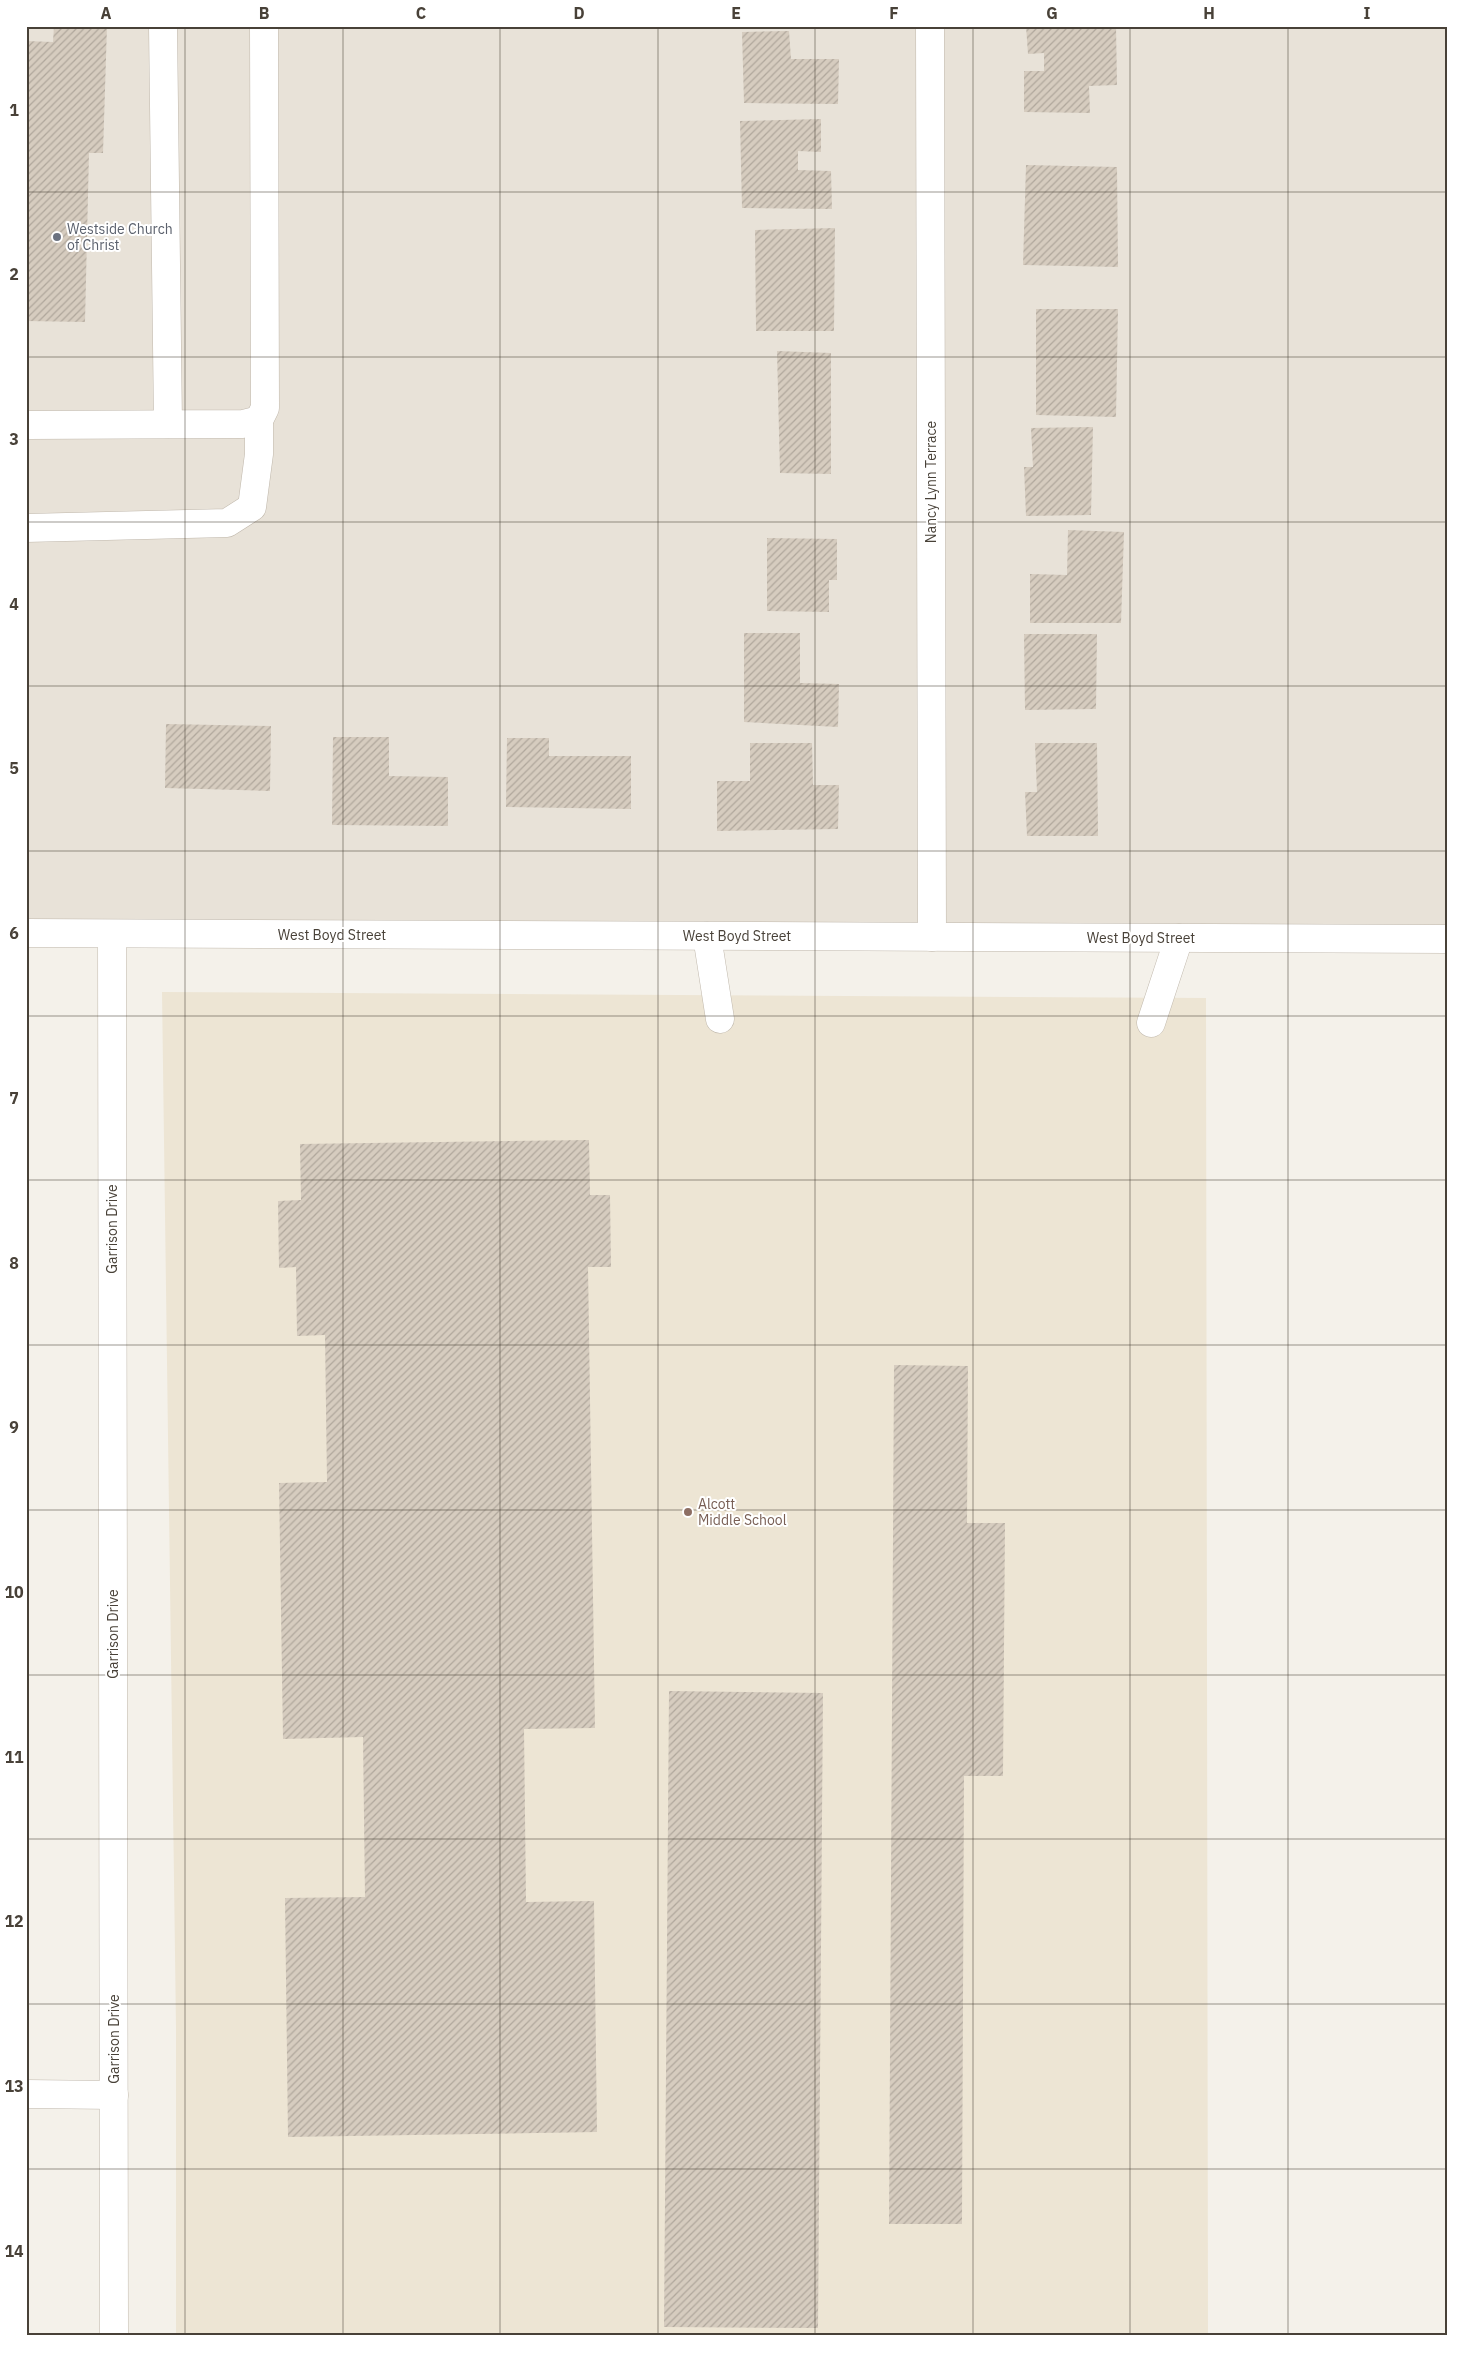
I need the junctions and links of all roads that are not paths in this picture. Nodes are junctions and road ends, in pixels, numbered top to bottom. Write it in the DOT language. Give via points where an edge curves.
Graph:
graph roads {
  1 [pos="163,26"];
  2 [pos="264,26"];
  3 [pos="930,26"];
  4 [pos="259,420"];
  5 [pos="168,424"];
  6 [pos="26,425"];
  7 [pos="26,528"];
  8 [pos="26,933"];
  9 [pos="112,934"];
  10 [pos="707,936"];
  11 [pos="932,937"];
  12 [pos="1179,938"];
  13 [pos="1447,939"];
  14 [pos="720,1019"];
  15 [pos="1152,1023"];
  16 [pos="26,2094"];
  17 [pos="114,2095"];
  18 [pos="114,2335"];
  1 -- 5 [label="street"];
  2 -- 4 [label="street" via="265,408"];
  3 -- 11 [label="street, Nancy Lynn Terrace"];
  4 -- 5 [label="street" via="243,424"];
  4 -- 7 [label="street" via="259,454 252,507 227,523"];
  5 -- 6 [label="street"];
  8 -- 9 [label="street, West Boyd Street"];
  9 -- 10 [label="street, West Boyd Street"];
  9 -- 17 [label="street, Garrison Drive"];
  10 -- 11 [label="street, West Boyd Street"];
  10 -- 14 [label="street"];
  11 -- 12 [label="street, West Boyd Street"];
  12 -- 13 [label="street, West Boyd Street"];
  12 -- 15 [label="street"];
  16 -- 17 [label="street"];
  17 -- 18 [label="street, Garrison Drive"];
}
